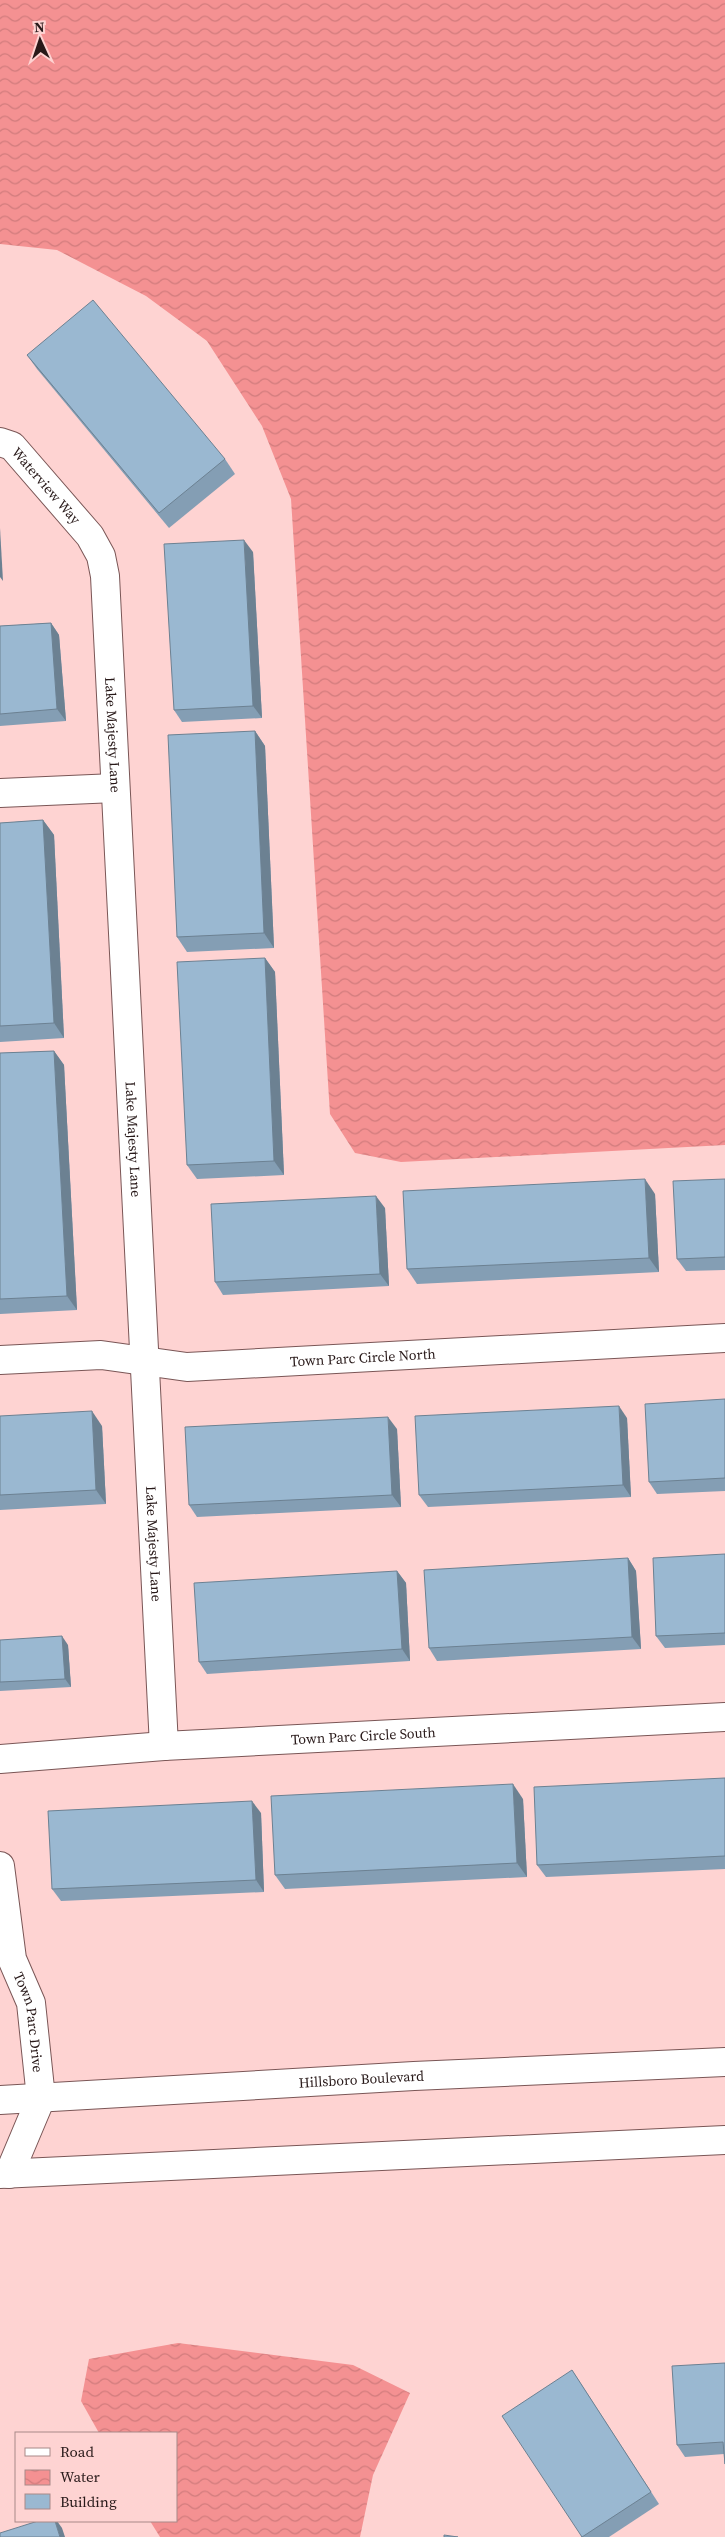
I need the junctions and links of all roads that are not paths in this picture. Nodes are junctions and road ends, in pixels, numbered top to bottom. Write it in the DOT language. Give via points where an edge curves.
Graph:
graph roads {
  1 [pos="0,442"];
  2 [pos="90,536"];
  3 [pos="116,788"];
  4 [pos="0,793"];
  5 [pos="725,1338"];
  6 [pos="0,1360"];
  7 [pos="144,1361"];
  8 [pos="725,1717"];
  9 [pos="164,1746"];
  10 [pos="0,1759"];
  11 [pos="0,1866"];
  12 [pos="725,2062"];
  13 [pos="41,2098"];
  14 [pos="0,2100"];
  15 [pos="725,2140"];
  16 [pos="3,2169"];
  1 -- 2 [label="street, Waterview Way" via="12,446"];
  2 -- 3 [label="street, Lake Majesty Lane" via="101,556 105,576"];
  3 -- 4 [label="street"];
  3 -- 7 [label="street, Lake Majesty Lane"];
  5 -- 7 [label="street, Town Parc Circle North" via="188,1367"];
  6 -- 7 [label="street, Town Parc Circle North" via="101,1355"];
  7 -- 9 [label="street, Lake Majesty Lane"];
  8 -- 9 [label="street, Town Parc Circle South"];
  9 -- 10 [label="street, Town Parc Circle South"];
  11 -- 13 [label="street, Town Parc Drive" via="12,1959 31,2002"];
  12 -- 13 [label="street, Hillsboro Boulevard"];
  13 -- 14 [label="street, Hillsboro Boulevard"];
  13 -- 16 [label="street, Town Parc Drive"];
  15 -- 16 [label="street"];
}
